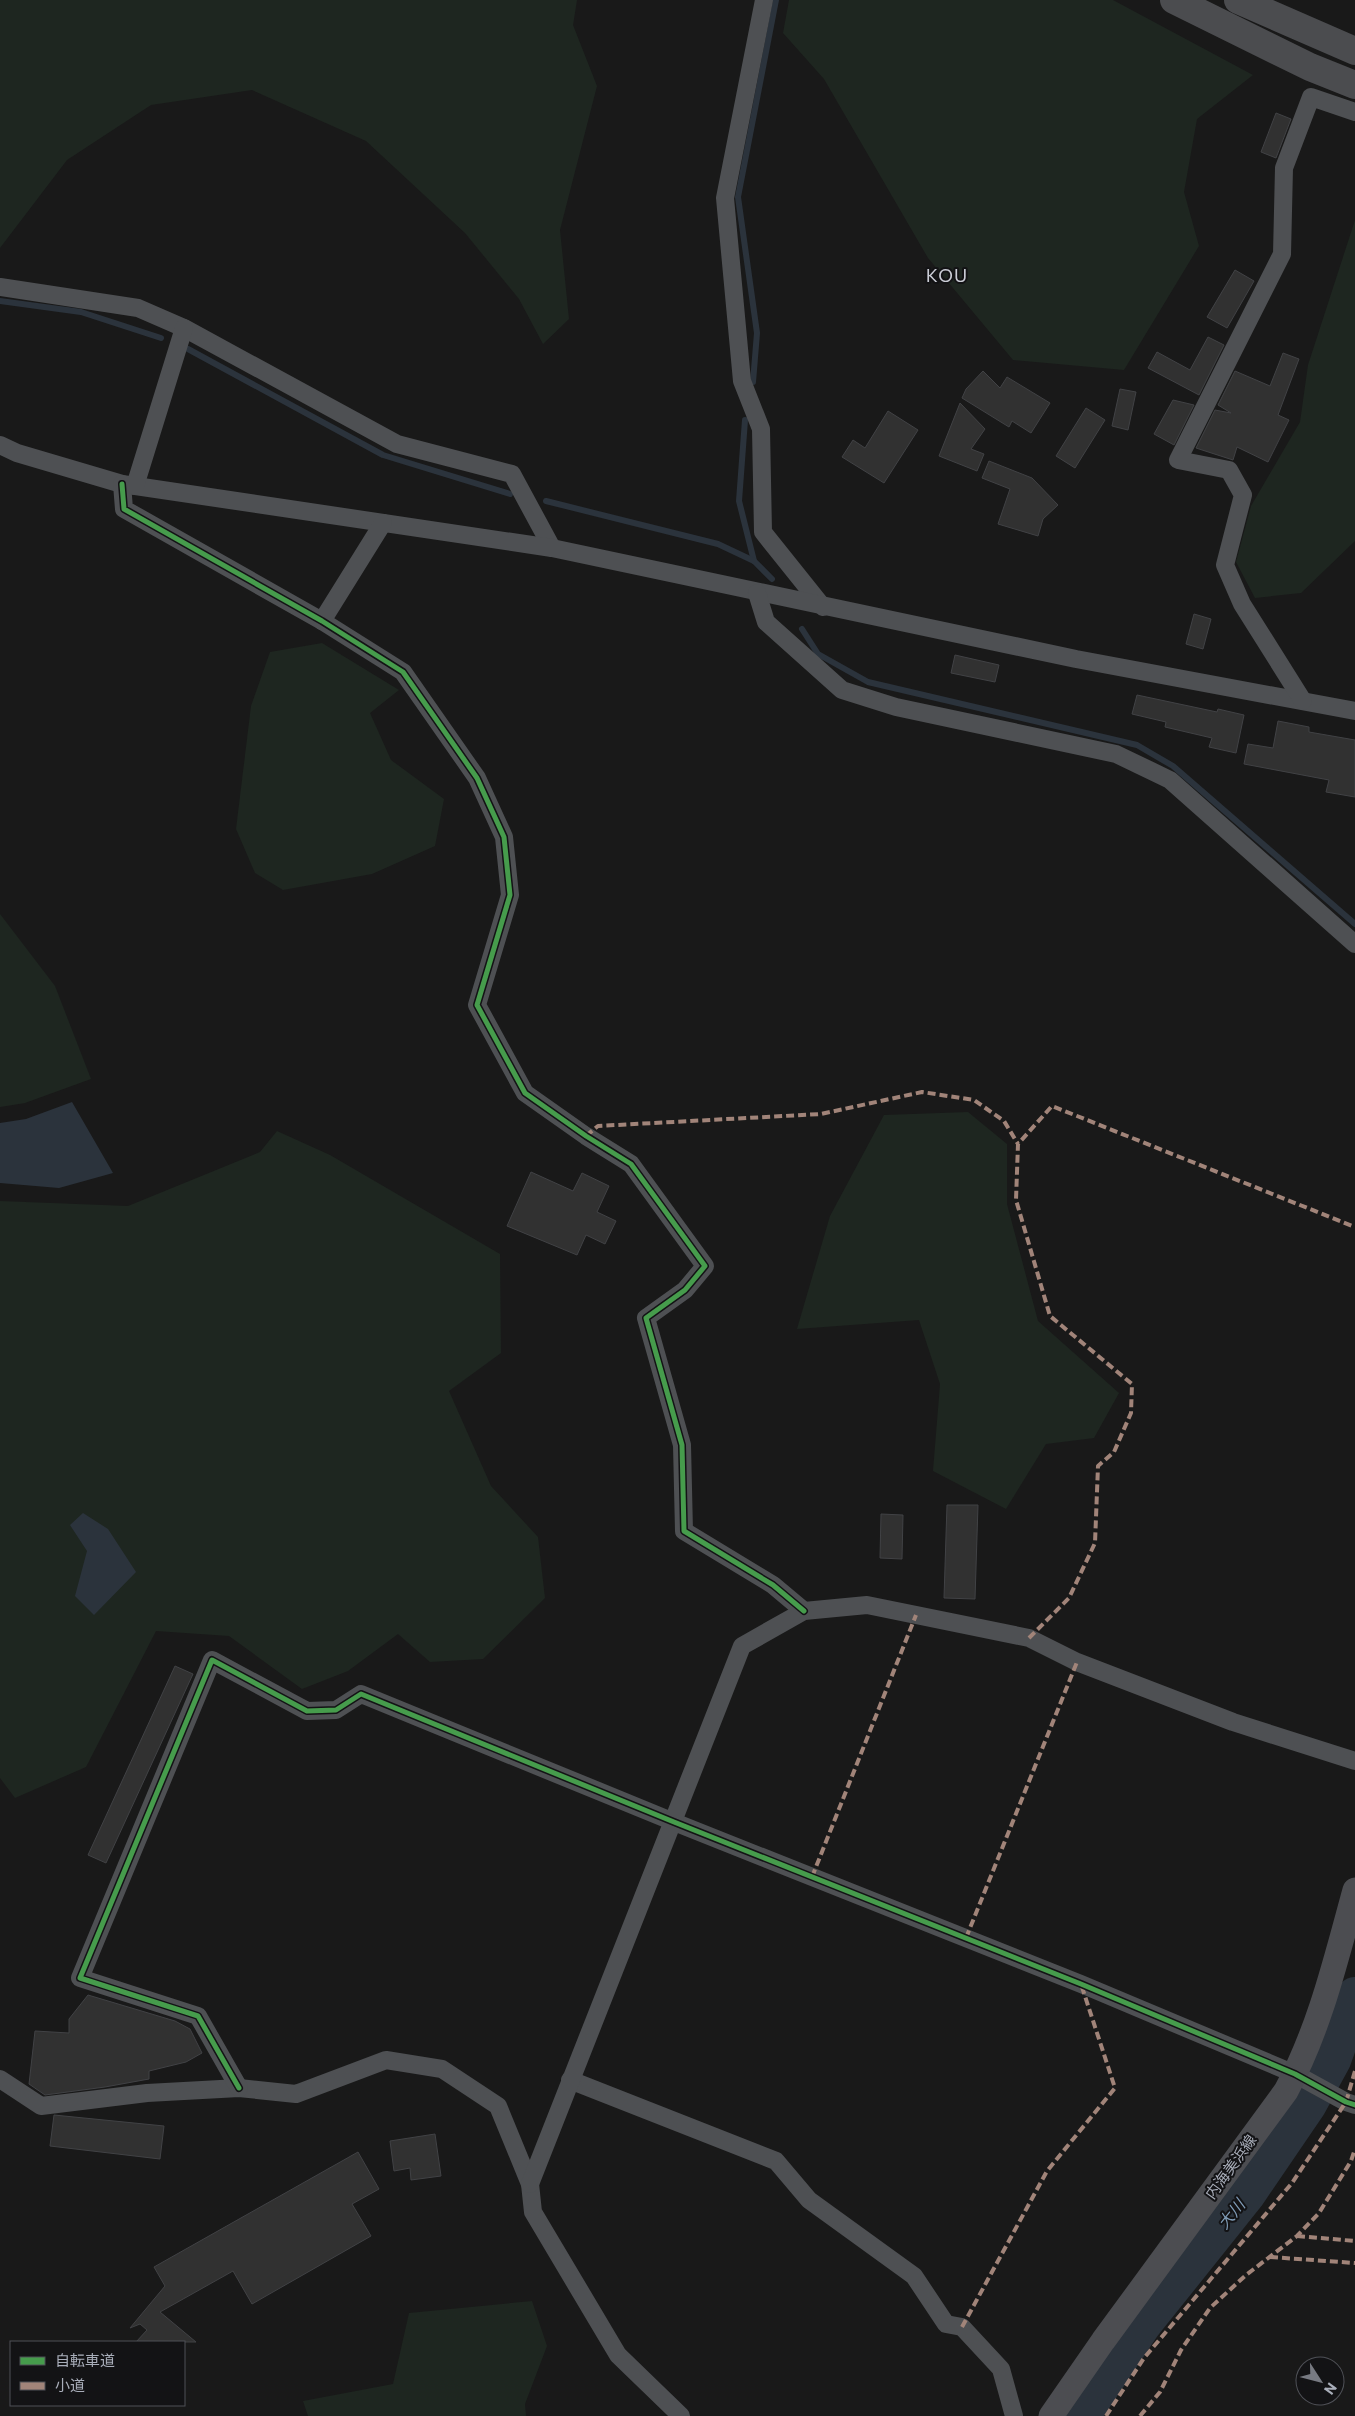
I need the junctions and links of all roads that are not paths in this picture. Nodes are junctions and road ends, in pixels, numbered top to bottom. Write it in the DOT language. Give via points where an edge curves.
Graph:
graph roads {
  1 [pos="764,0"];
  2 [pos="1174,0"];
  3 [pos="1238,0"];
  4 [pos="1355,51"];
  5 [pos="1355,85"];
  6 [pos="1355,112"];
  7 [pos="0,287"];
  8 [pos="184,328"];
  9 [pos="0,445"];
  10 [pos="128,485"];
  11 [pos="383,523"];
  12 [pos="552,548"];
  13 [pos="757,593"];
  14 [pos="823,607"];
  15 [pos="322,621"];
  16 [pos="1303,701"];
  17 [pos="1355,711"];
  18 [pos="1355,944"];
  19 [pos="804,1611"];
  20 [pos="1355,1760"];
  21 [pos="674,1822"];
  22 [pos="1355,1890"];
  23 [pos="1295,2074"];
  24 [pos="0,2079"];
  25 [pos="570,2080"];
  26 [pos="239,2088"];
  27 [pos="1355,2104"];
  28 [pos="530,2184"];
  29 [pos="680,2416"];
  30 [pos="1014,2416"];
  31 [pos="1051,2416"];
  1 -- 14 [label="street" via="725,198 741,371 761,429 762,532"];
  2 -- 5 [label="highway"];
  3 -- 4 [label="highway"];
  6 -- 16 [label="street" via="1311,97 1284,168 1282,254 1178,460 1229,470 1242,495 1225,565 1242,604"];
  7 -- 8 [label="street" via="138,308"];
  8 -- 10 [label="street"];
  8 -- 12 [label="street" via="397,444 512,474"];
  9 -- 10 [label="street" via="17,453"];
  10 -- 11 [label="street"];
  10 -- 15 [label="street" via="124,509"];
  11 -- 12 [label="street"];
  11 -- 15 [label="street"];
  12 -- 13 [label="street"];
  13 -- 14 [label="street"];
  13 -- 18 [label="street" via="766,622 842,690 896,707 1116,754 1170,780"];
  14 -- 16 [label="street"];
  15 -- 19 [label="street" via="403,672 477,778 504,837 510,895 477,1005 525,1093 631,1164 705,1266 685,1290 646,1318 682,1445 684,1531 773,1585"];
  16 -- 17 [label="street"];
  19 -- 20 [label="street" via="867,1605 1029,1638 1077,1662 1233,1722"];
  19 -- 21 [label="street" via="742,1646"];
  21 -- 23 [label="street" via="1081,1984"];
  21 -- 25 [label="street"];
  21 -- 26 [label="street" via="361,1694 336,1710 307,1711 212,1660 80,1978 198,2016"];
  22 -- 23 [label="main road, 内海美浜線" via="1325,1998"];
  23 -- 27 [label="street"];
  23 -- 31 [label="main road, 内海美浜線" via="1286,2091"];
  24 -- 26 [label="street" via="41,2106 147,2093"];
  25 -- 28 [label="street"];
  25 -- 30 [label="street" via="776,2161 809,2200 914,2276 946,2324 962,2327 1001,2369"];
  26 -- 28 [label="street" via="296,2094 386,2060 442,2069 498,2106"];
  28 -- 29 [label="street" via="533,2212 618,2355"];
}
